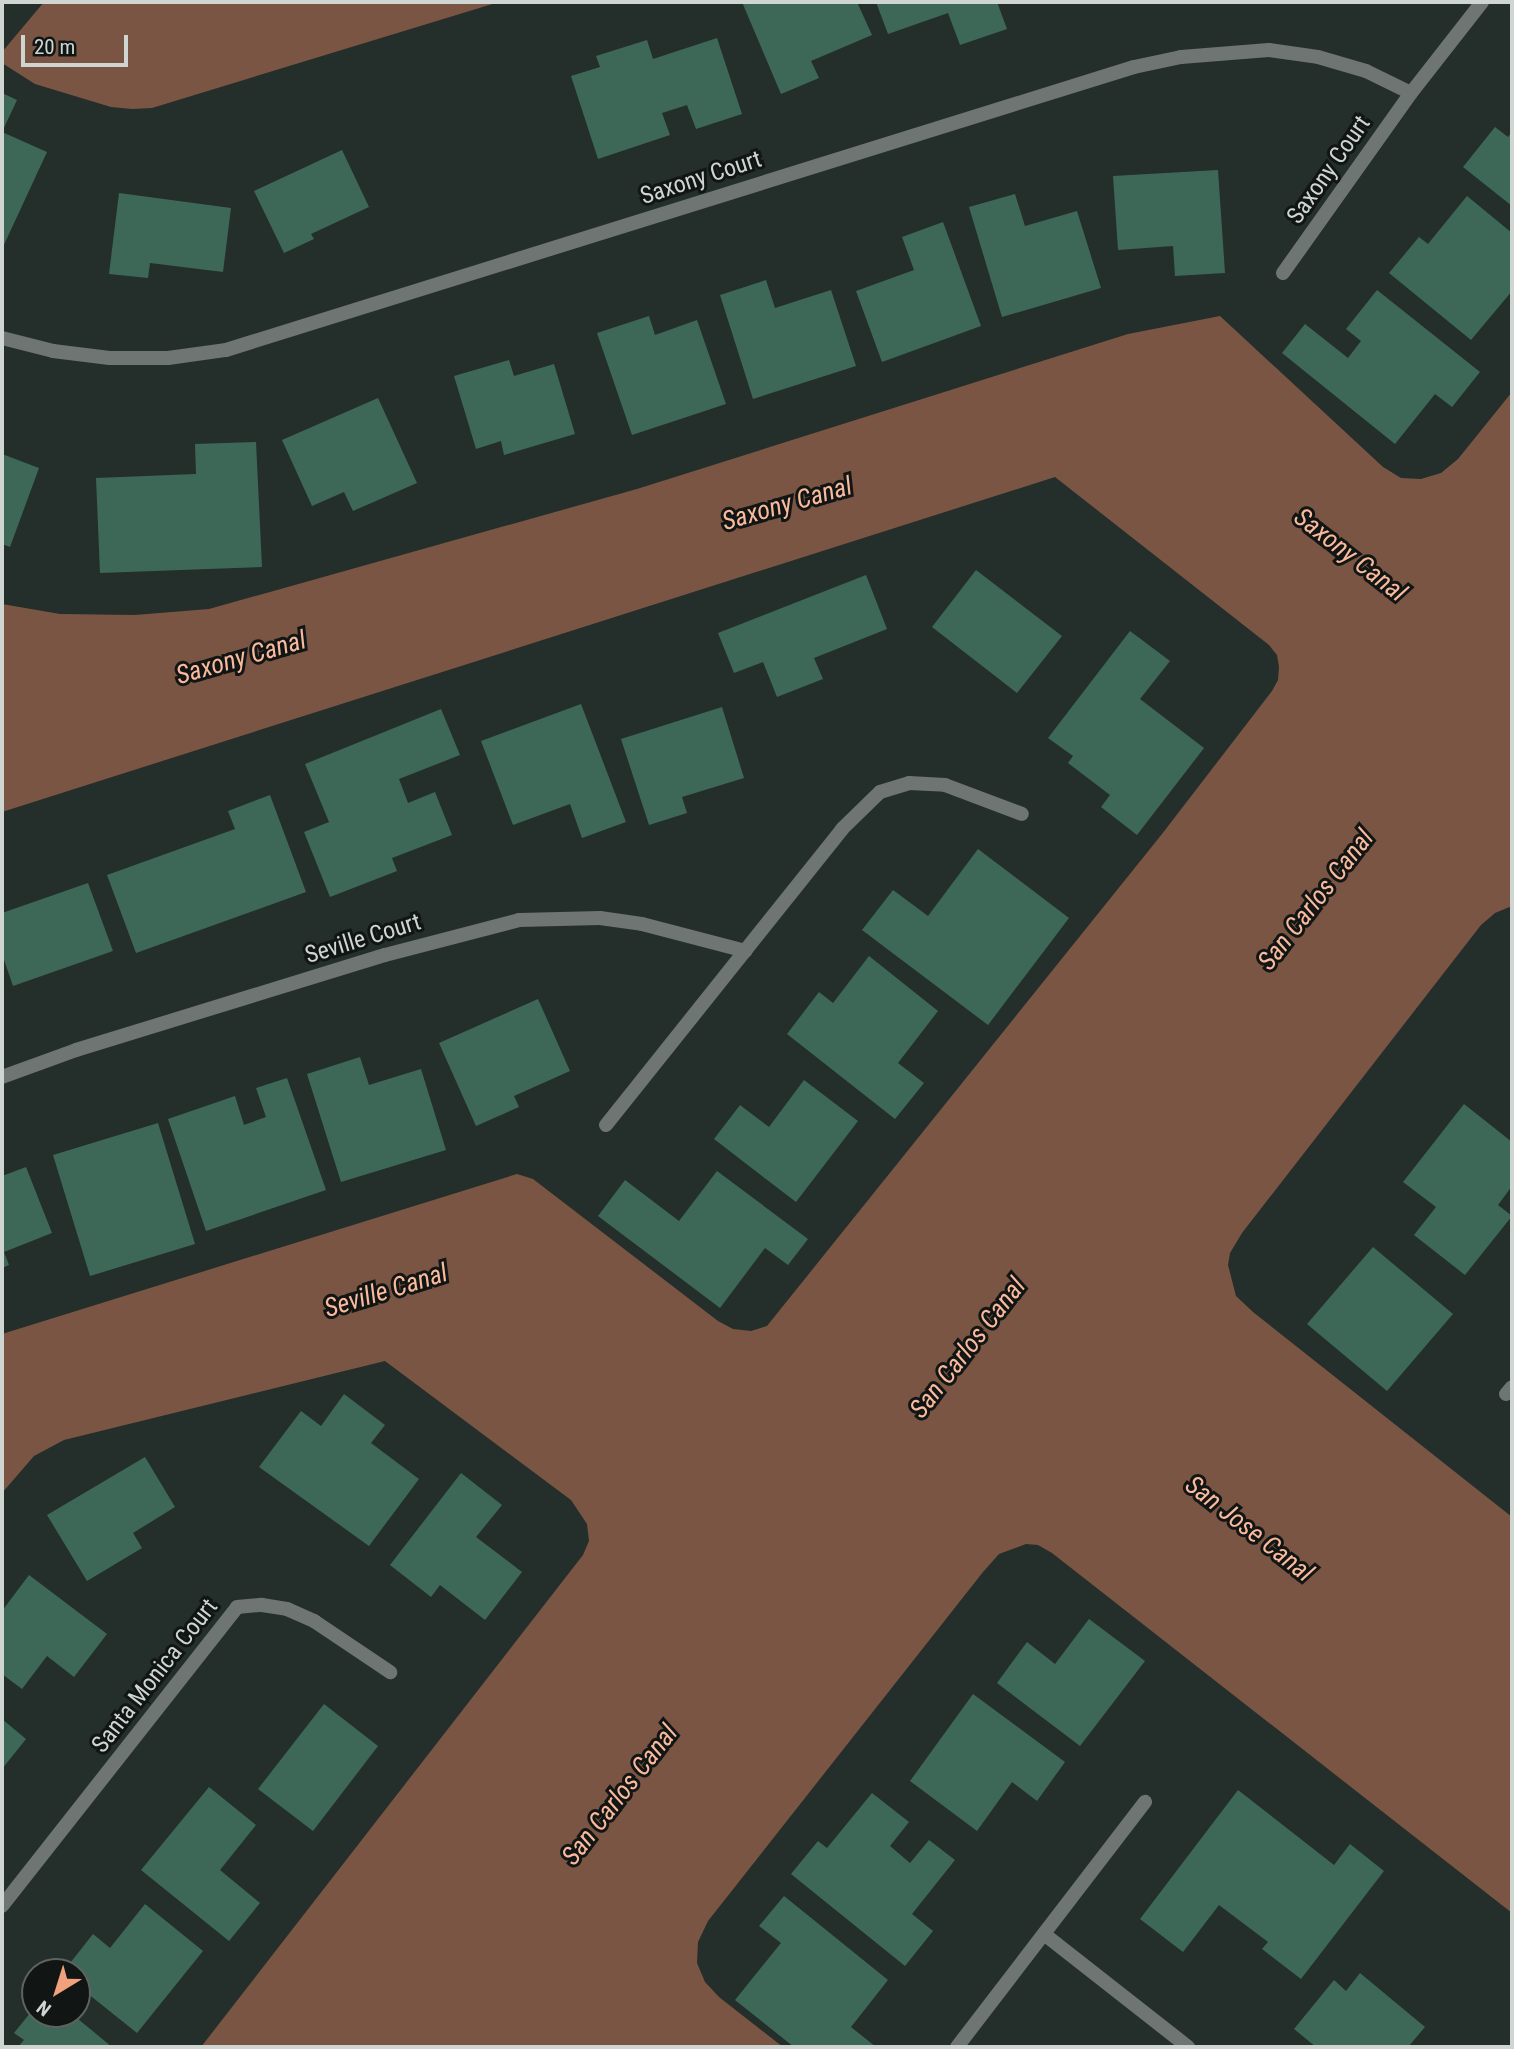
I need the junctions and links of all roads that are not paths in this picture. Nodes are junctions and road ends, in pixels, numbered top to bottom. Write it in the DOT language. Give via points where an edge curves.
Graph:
graph roads {
  1 [pos="1482,2"];
  2 [pos="1411,93"];
  3 [pos="1283,273"];
  4 [pos="2,338"];
  5 [pos="1022,814"];
  6 [pos="746,951"];
  7 [pos="2,1077"];
  8 [pos="606,1125"];
  9 [pos="390,1672"];
  10 [pos="1145,1802"];
  11 [pos="2,1906"];
  12 [pos="1044,1934"];
  13 [pos="957,2047"];
  14 [pos="1188,2047"];
  1 -- 2 [label="street, Saxony Court"];
  2 -- 3 [label="street, Saxony Court"];
  2 -- 4 [label="street, Saxony Court" via="1366,71 1318,57 1269,50 1181,57 1108,75 226,350 168,358 110,358"];
  5 -- 6 [label="street" via="945,785 909,783 880,792 842,829"];
  6 -- 7 [label="street, Seville Court" via="600,918 519,920 385,955"];
  6 -- 8 [label="street"];
  9 -- 11 [label="street, Santa Monica Court" via="314,1621 287,1609 237,1607"];
  10 -- 12 [label="street"];
  12 -- 13 [label="street"];
  12 -- 14 [label="street"];
}
